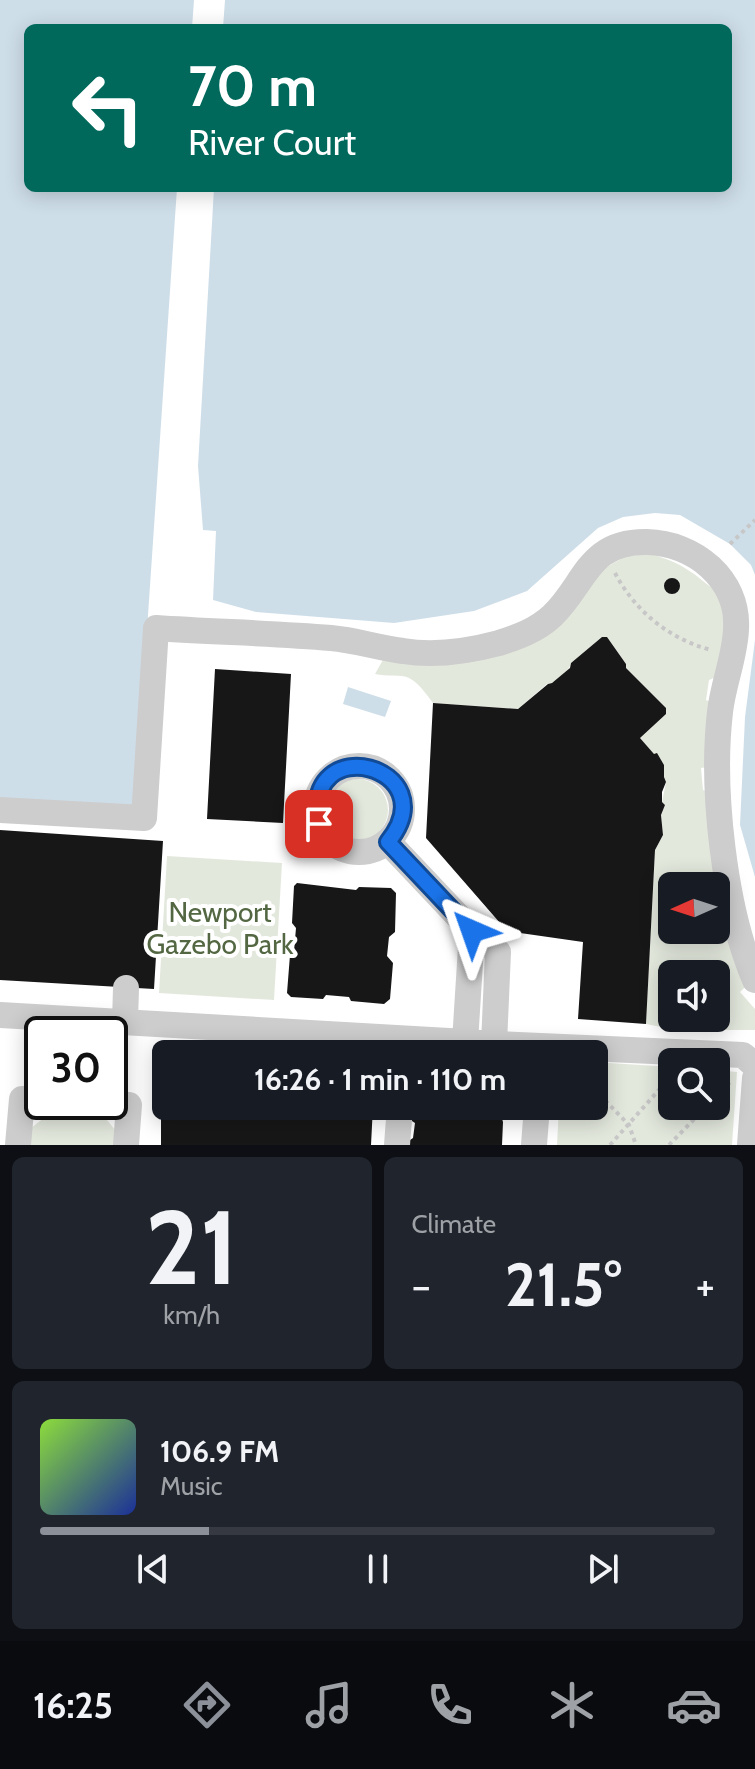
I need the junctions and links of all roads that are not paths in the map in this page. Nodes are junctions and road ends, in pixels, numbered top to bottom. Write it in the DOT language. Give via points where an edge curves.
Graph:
graph roads {
  1 [pos="0,810"];
  2 [pos="388,842"];
  3 [pos="472,931"];
  4 [pos="755,980"];
  5 [pos="126,988"];
  6 [pos="0,1015"];
  7 [pos="125,1016"];
  8 [pos="24,1019"];
  9 [pos="128,1022"];
  10 [pos="334,1040"];
  11 [pos="465,1040"];
  12 [pos="494,1040"];
  13 [pos="608,1052"];
  14 [pos="749,1073"];
  15 [pos="26,1120"];
  16 [pos="128,1120"];
  17 [pos="399,1120"];
  18 [pos="536,1120"];
  19 [pos="18,1145"];
  20 [pos="126,1145"];
  21 [pos="397,1145"];
  22 [pos="534,1145"];
  23 [pos="750,1145"];
  1 -- 4 [label="street" via="144,818 156,628 334,638 405,652 478,647 515,638 542,624 604,554 630,543 656,542 709,565 734,605 736,630 720,712 719,802 733,909"];
  2 -- 3 [label="street"];
  3 -- 11 [label="street"];
  3 -- 12 [label="street" via="498,952"];
  5 -- 7 [label="street"];
  6 -- 8 [label="street"];
  9 -- 10 [label="street"];
  13 -- 14 [label="street" via="743,1055"];
  14 -- 23 [label="street"];
  15 -- 19 [label="street"];
  16 -- 20 [label="street"];
  17 -- 21 [label="street"];
  18 -- 22 [label="street"];
}
